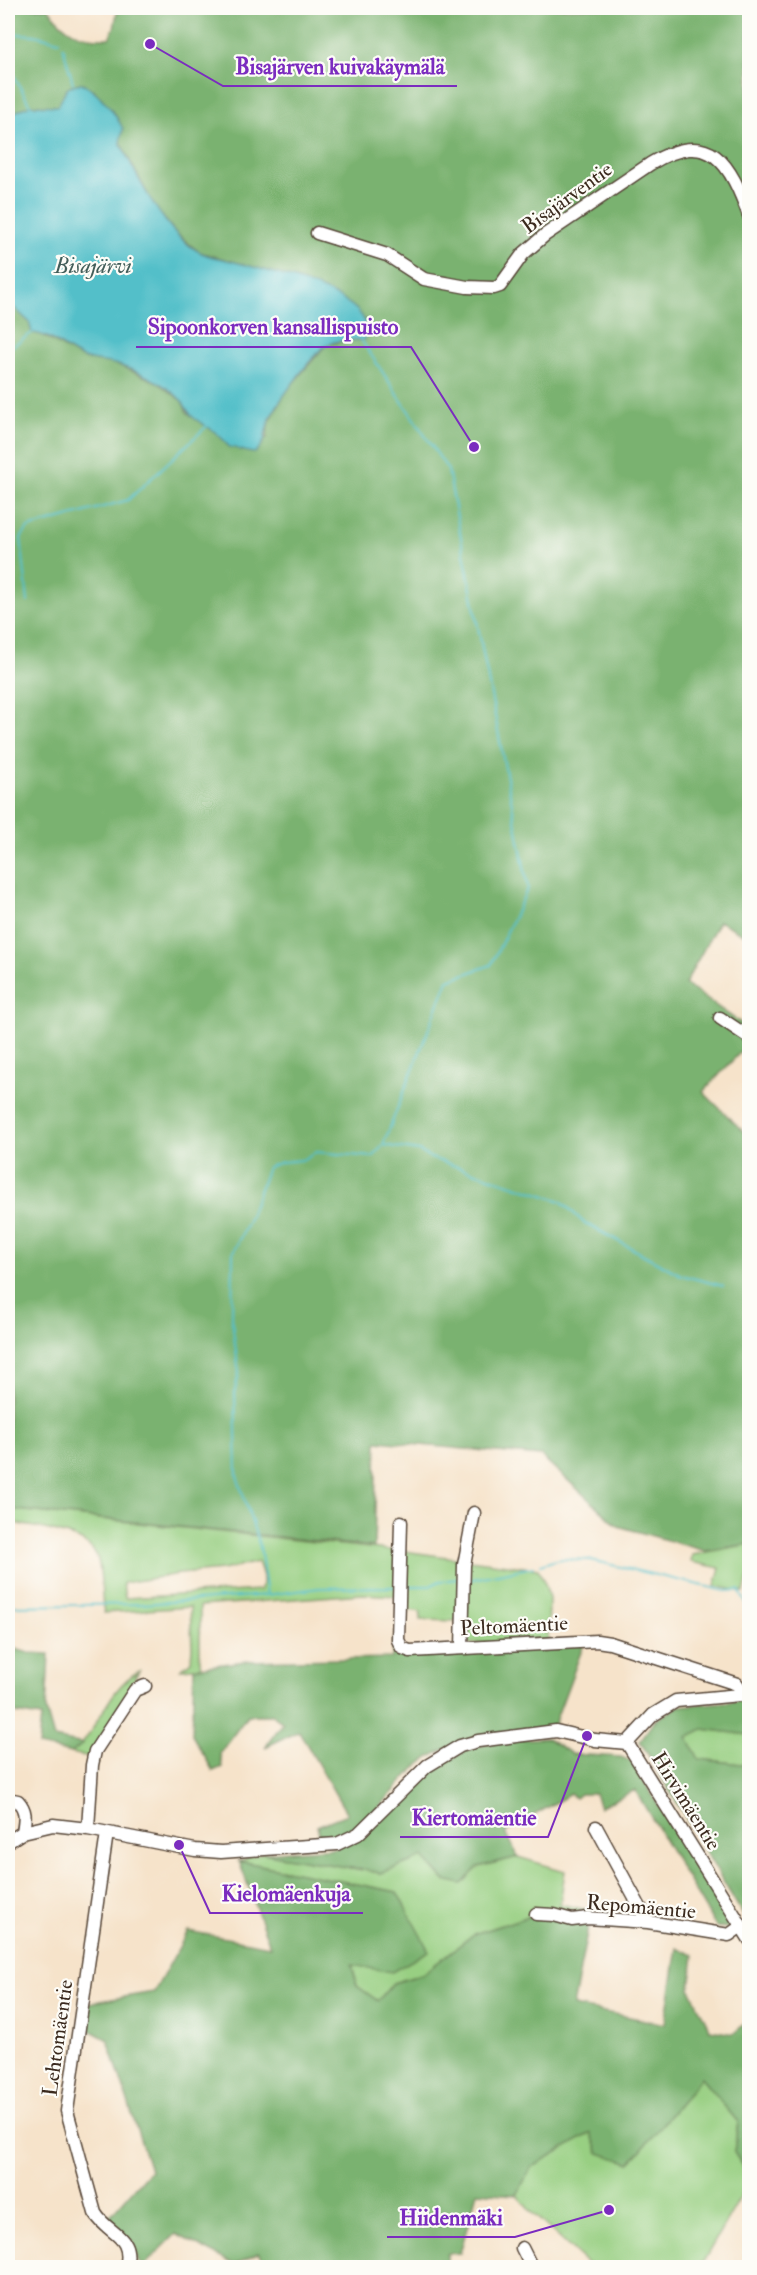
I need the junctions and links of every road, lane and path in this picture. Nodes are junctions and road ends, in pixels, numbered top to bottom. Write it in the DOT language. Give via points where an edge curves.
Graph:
graph roads {
  1 [pos="750,218"];
  2 [pos="317,233"];
  3 [pos="720,1018"];
  4 [pos="750,1038"];
  5 [pos="474,1512"];
  6 [pos="400,1522"];
  7 [pos="462,1648"];
  8 [pos="145,1686"];
  9 [pos="747,1694"];
  10 [pos="627,1743"];
  11 [pos="8,1799"];
  12 [pos="596,1827"];
  13 [pos="88,1829"];
  14 [pos="23,1832"];
  15 [pos="107,1833"];
  16 [pos="8,1842"];
  17 [pos="536,1914"];
  18 [pos="648,1922"];
  19 [pos="740,1927"];
  20 [pos="750,1940"];
  21 [pos="522,2248"];
  22 [pos="126,2268"];
  23 [pos="532,2268"];
  1 -- 2 [label="street, Bisajärventie" via="727,166 704,150 687,148 666,154 545,235 494,288 424,279 387,255"];
  3 -- 4 [label="street"];
  5 -- 7 [label="street" via="464,1564"];
  6 -- 7 [label="street, Peltomäentie" via="398,1640 402,1648 410,1651"];
  7 -- 9 [label="street, Peltomäentie" via="610,1642 737,1684"];
  8 -- 13 [label="street" via="135,1690 95,1751"];
  9 -- 10 [label="street" via="676,1701 653,1715"];
  10 -- 15 [label="street" via="556,1731 460,1746 427,1766 358,1834 337,1844 220,1852"];
  10 -- 19 [label="street, Hirvimäentie"];
  11 -- 14 [label="street" via="18,1801 24,1808"];
  12 -- 18 [label="street"];
  13 -- 14 [label="street" via="53,1825"];
  13 -- 15 [label="street"];
  14 -- 16 [label="street"];
  15 -- 22 [label="street, Lehtomäentie" via="67,2111 94,2213 126,2245"];
  17 -- 18 [label="street, Repomäentie" via="572,1920"];
  18 -- 19 [label="street, Repomäentie" via="729,1935"];
  19 -- 20 [label="street, Hirvimäentie"];
  21 -- 23 [label="street"];
}
